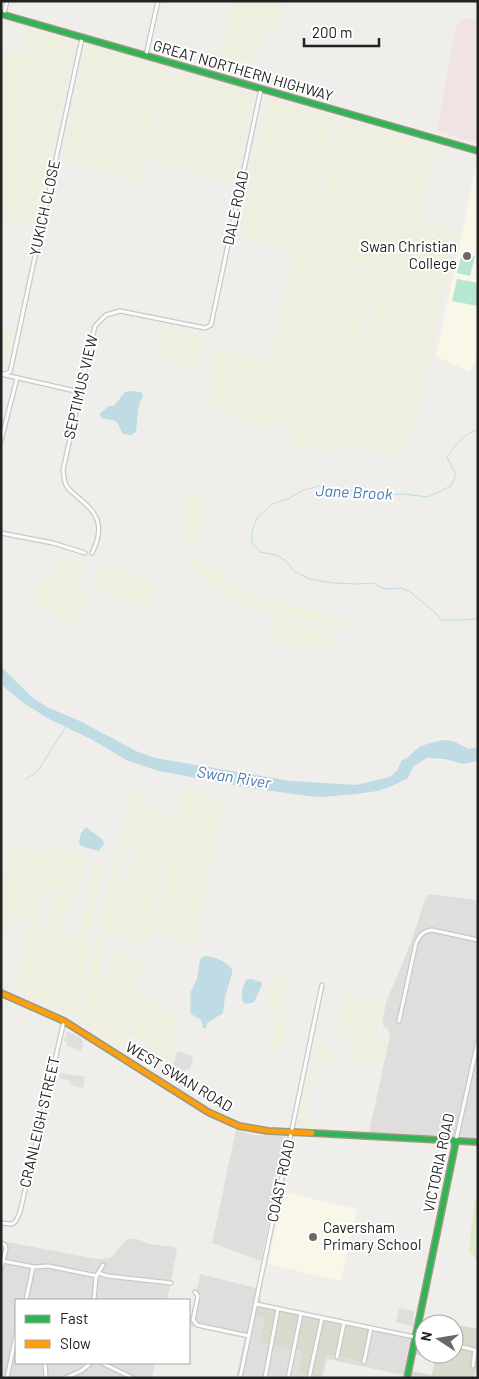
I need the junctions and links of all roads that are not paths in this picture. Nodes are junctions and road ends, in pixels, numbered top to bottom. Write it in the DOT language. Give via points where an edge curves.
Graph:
graph roads {
  1 [pos="7,1"];
  2 [pos="158,1"];
  3 [pos="2,13"];
  4 [pos="83,37"];
  5 [pos="146,55"];
  6 [pos="262,88"];
  7 [pos="478,150"];
  8 [pos="207,328"];
  9 [pos="2,375"];
  10 [pos="17,378"];
  11 [pos="80,392"];
  12 [pos="1,441"];
  13 [pos="1,533"];
  14 [pos="86,553"];
  15 [pos="92,553"];
  16 [pos="478,940"];
  17 [pos="322,985"];
  18 [pos="1,993"];
  19 [pos="64,1021"];
  20 [pos="399,1021"];
  21 [pos="478,1041"];
  22 [pos="292,1132"];
  23 [pos="456,1141"];
  24 [pos="478,1142"];
  25 [pos="1,1223"];
  26 [pos="3,1244"];
  27 [pos="3,1261"];
  28 [pos="103,1264"];
  29 [pos="33,1267"];
  30 [pos="1,1269"];
  31 [pos="97,1274"];
  32 [pos="171,1283"];
  33 [pos="195,1292"];
  34 [pos="26,1299"];
  35 [pos="94,1299"];
  36 [pos="256,1304"];
  37 [pos="278,1309"];
  38 [pos="301,1314"];
  39 [pos="421,1314"];
  40 [pos="322,1318"];
  41 [pos="344,1323"];
  42 [pos="371,1328"];
  43 [pos="249,1336"];
  44 [pos="414,1337"];
  45 [pos="15,1340"];
  46 [pos="414,1346"];
  47 [pos="464,1347"];
  48 [pos="337,1357"];
  49 [pos="364,1362"];
  50 [pos="45,1364"];
  51 [pos="91,1364"];
  52 [pos="104,1364"];
  53 [pos="473,1366"];
  54 [pos="1,1376"];
  55 [pos="74,1376"];
  56 [pos="7,1378"];
  57 [pos="46,1378"];
  58 [pos="65,1378"];
  59 [pos="133,1378"];
  60 [pos="240,1378"];
  61 [pos="265,1378"];
  62 [pos="288,1378"];
  63 [pos="309,1378"];
  64 [pos="407,1378"];
  1 -- 3 [label="street"];
  2 -- 5 [label="street"];
  3 -- 4 [label="main road, GREAT NORTHERN HIGHWAY"];
  4 -- 5 [label="main road, GREAT NORTHERN HIGHWAY"];
  4 -- 9 [label="street, YUKICH CLOSE" via="11,368 10,372"];
  5 -- 6 [label="main road, GREAT NORTHERN HIGHWAY"];
  6 -- 7 [label="main road, GREAT NORTHERN HIGHWAY"];
  6 -- 8 [label="street, DALE ROAD" via="211,323"];
  8 -- 11 [label="street, SEPTIMUS VIEW" via="128,311 106,315 95,326"];
  9 -- 10 [label="street"];
  10 -- 11 [label="street"];
  10 -- 12 [label="street"];
  11 -- 15 [label="street, SEPTIMUS VIEW" via="63,470 70,490 89,506 97,518 99,527"];
  13 -- 14 [label="street"];
  16 -- 20 [label="street" via="432,930 419,936"];
  17 -- 22 [label="street, COAST ROAD"];
  18 -- 19 [label="main road, WEST SWAN ROAD"];
  19 -- 22 [label="main road, WEST SWAN ROAD" via="208,1112 239,1126"];
  19 -- 25 [label="street, CRANLEIGH STREET" via="20,1212 14,1223"];
  21 -- 23 [label="street, VICTORIA ROAD"];
  22 -- 23 [label="main road, WEST SWAN ROAD"];
  22 -- 36 [label="street, COAST ROAD"];
  23 -- 24 [label="main road, WEST SWAN ROAD"];
  23 -- 39 [label="main road, VICTORIA ROAD"];
  26 -- 27 [label="street" via="6,1249"];
  27 -- 29 [label="street"];
  27 -- 30 [label="street"];
  28 -- 31 [label="street"];
  29 -- 31 [label="street" via="48,1266"];
  29 -- 34 [label="street"];
  31 -- 32 [label="street"];
  31 -- 35 [label="street"];
  33 -- 43 [label="street" via="198,1296 194,1323"];
  36 -- 37 [label="street"];
  36 -- 43 [label="street, COAST ROAD"];
  37 -- 38 [label="street"];
  37 -- 61 [label="street"];
  38 -- 40 [label="street"];
  38 -- 62 [label="street"];
  40 -- 41 [label="street"];
  40 -- 63 [label="street"];
  41 -- 42 [label="street"];
  41 -- 48 [label="street"];
  42 -- 44 [label="street"];
  42 -- 49 [label="street"];
  43 -- 60 [label="street, COAST ROAD"];
  45 -- 56 [label="street"];
  46 -- 64 [label="main road, VICTORIA ROAD"];
  47 -- 53 [label="street" via="475,1350"];
  50 -- 57 [label="street"];
  51 -- 55 [label="street"];
  52 -- 59 [label="street"];
  54 -- 56 [label="street"];
  55 -- 58 [label="street"];
}
